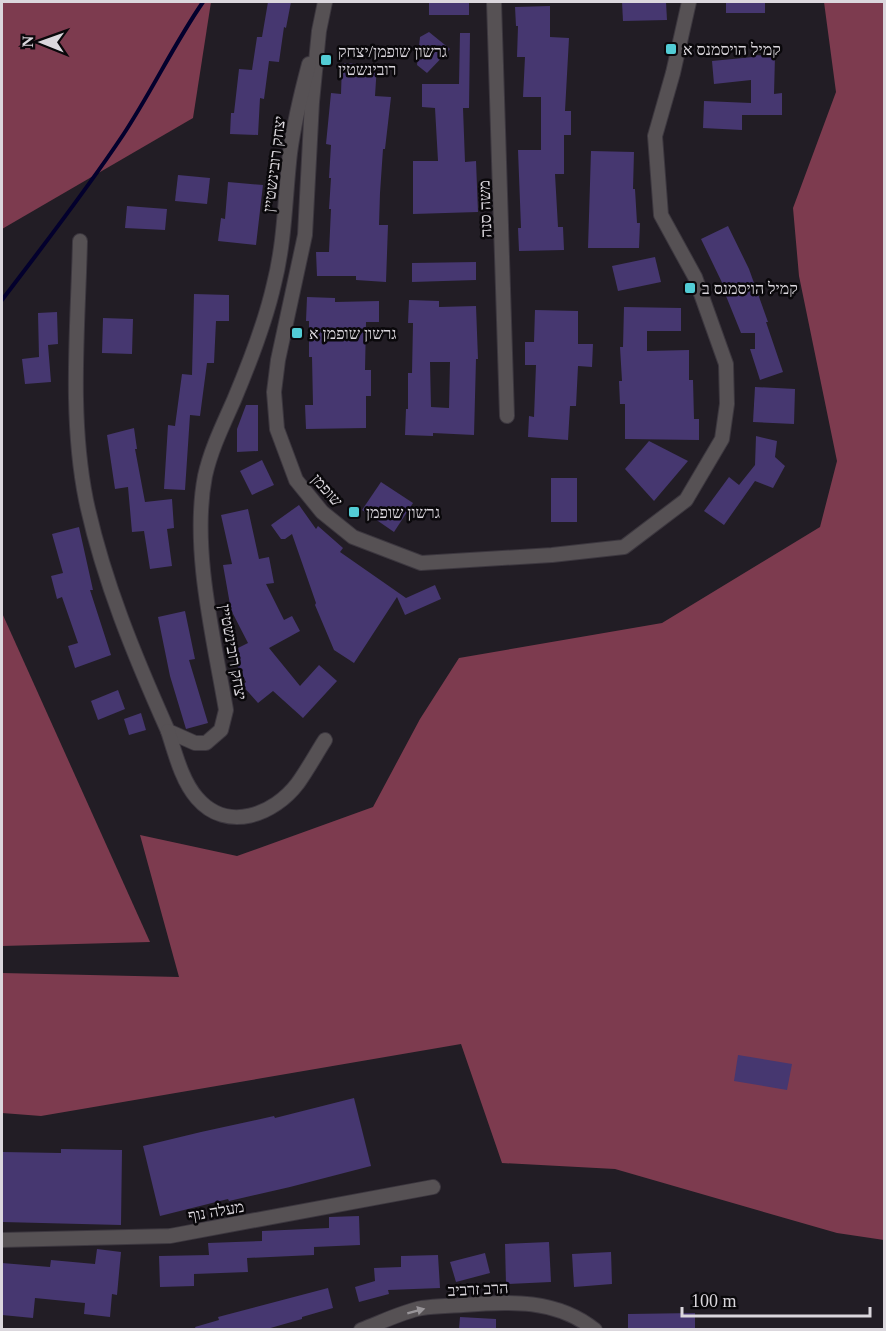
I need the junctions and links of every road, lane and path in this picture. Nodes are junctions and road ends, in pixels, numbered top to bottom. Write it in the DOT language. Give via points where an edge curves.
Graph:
graph roads {
  1 [pos="325,2"];
  2 [pos="494,2"];
  3 [pos="689,2"];
  4 [pos="319,31"];
  5 [pos="312,102"];
  6 [pos="297,110"];
  7 [pos="80,242"];
  8 [pos="507,416"];
  9 [pos="168,731"];
  10 [pos="325,740"];
  11 [pos="433,1187"];
  12 [pos="2,1240"];
  13 [pos="361,1329"];
  14 [pos="595,1329"];
  1 -- 4 [label="street, שופמן"];
  2 -- 8 [label="street, משה סנה"];
  3 -- 5 [label="street, שופמן" via="655,136 661,215 695,277 726,364 728,404 722,439 686,500 624,547 421,563 353,537 322,512 296,480 277,429 274,392 305,235"];
  4 -- 5 [label="street, שופמן"];
  4 -- 6 [label="street, יצחק רובינשטיין"];
  5 -- 6 [label="street"];
  6 -- 9 [label="street, יצחק רובינשטיין" via="275,282 251,357 214,445 202,495 204,580 226,710 221,730 206,743 195,743"];
  7 -- 9 [label="street" via="76,395 86,499 114,598"];
  9 -- 10 [label="street" via="197,798 215,813 239,819 271,808 280,800 297,784"];
  11 -- 12 [label="street, מעלה נוף" via="170,1236"];
  13 -- 14 [label="street, הרב זרביב, one-way" via="420,1308 534,1303 560,1310"];
}
